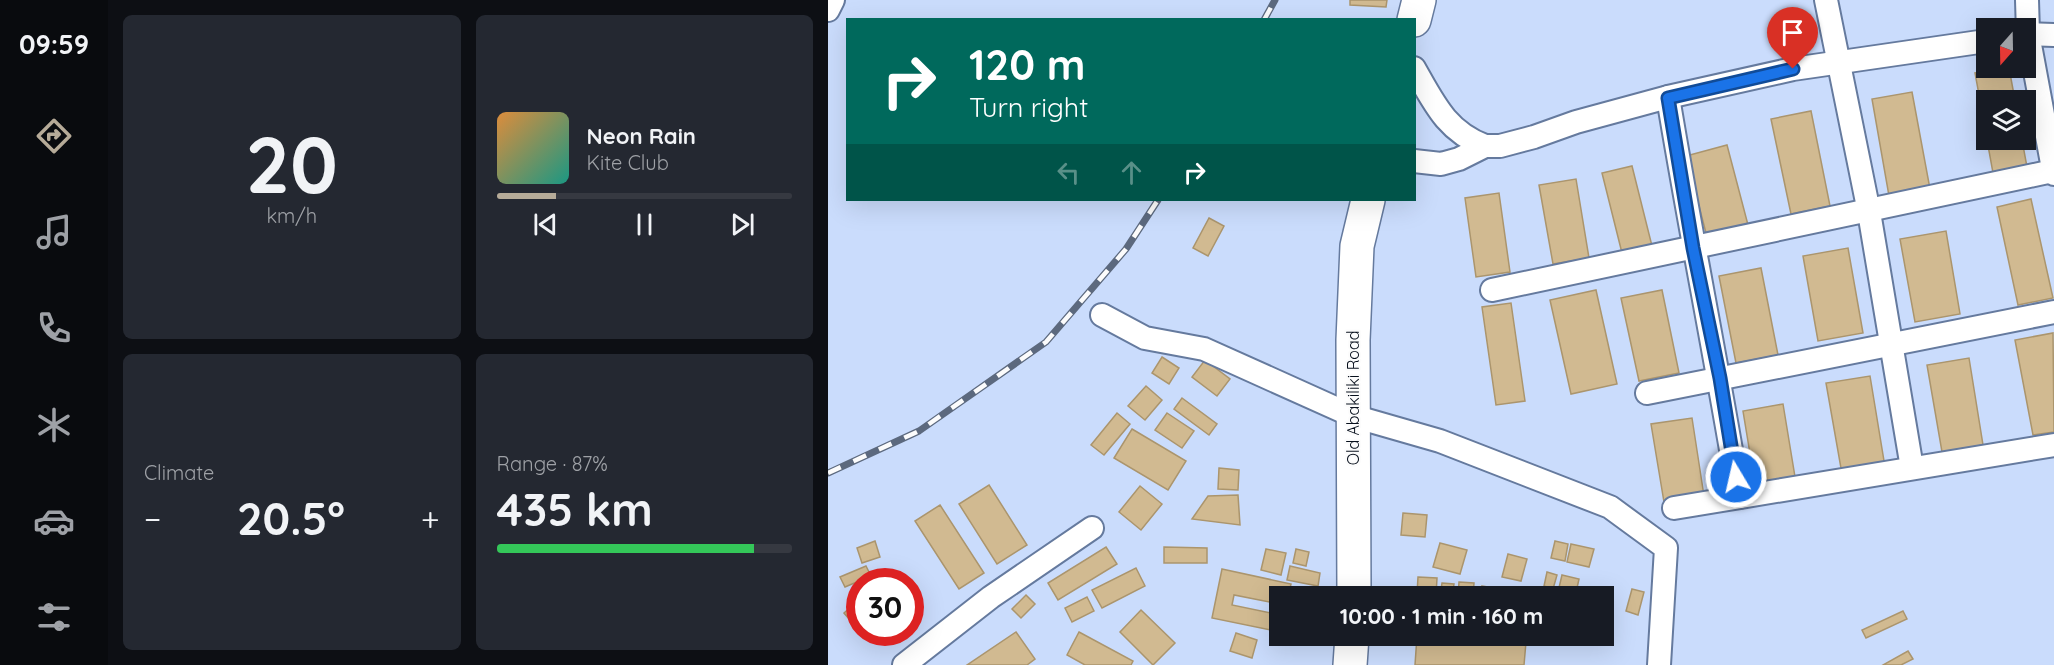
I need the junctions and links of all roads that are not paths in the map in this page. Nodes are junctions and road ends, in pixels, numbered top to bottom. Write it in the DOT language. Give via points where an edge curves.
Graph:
graph roads {
  1 [pos="833,0"];
  2 [pos="1419,0"];
  3 [pos="1826,0"];
  4 [pos="2027,0"];
  5 [pos="828,10"];
  6 [pos="1414,18"];
  7 [pos="2026,18"];
  8 [pos="2036,34"];
  9 [pos="2054,35"];
  10 [pos="1976,41"];
  11 [pos="1838,62"];
  12 [pos="1416,72"];
  13 [pos="2035,78"];
  14 [pos="1668,98"];
  15 [pos="1485,146"];
  16 [pos="1416,161"];
  17 [pos="2054,173"];
  18 [pos="1368,201"];
  19 [pos="1869,212"];
  20 [pos="1693,248"];
  21 [pos="1492,290"];
  22 [pos="2054,312"];
  23 [pos="1101,315"];
  24 [pos="1892,344"];
  25 [pos="1720,378"];
  26 [pos="1647,393"];
  27 [pos="1353,416"];
  28 [pos="2054,445"];
  29 [pos="1912,468"];
  30 [pos="1739,497"];
  31 [pos="1674,508"];
  32 [pos="1092,528"];
  33 [pos="1354,586"];
  34 [pos="1351,646"];
  35 [pos="904,665"];
  36 [pos="1350,665"];
  37 [pos="1659,665"];
  1 -- 5 [label="street"];
  2 -- 6 [label="main road"];
  3 -- 11 [label="street"];
  4 -- 7 [label="street"];
  8 -- 9 [label="street"];
  10 -- 11 [label="street"];
  11 -- 14 [label="street"];
  11 -- 19 [label="street"];
  12 -- 15 [label="street" via="1454,129"];
  13 -- 17 [label="street"];
  14 -- 15 [label="street" via="1500,146"];
  14 -- 20 [label="street"];
  15 -- 16 [label="street" via="1441,164"];
  17 -- 19 [label="street"];
  18 -- 27 [label="main road, Old Abakiliki Road" via="1357,246"];
  19 -- 20 [label="street"];
  19 -- 24 [label="street"];
  20 -- 21 [label="street"];
  20 -- 25 [label="street"];
  22 -- 24 [label="street"];
  23 -- 27 [label="street" via="1145,338 1204,349"];
  24 -- 25 [label="street"];
  24 -- 29 [label="street"];
  25 -- 26 [label="street"];
  25 -- 30 [label="street"];
  27 -- 33 [label="main road, Old Abakiliki Road"];
  27 -- 37 [label="street" via="1440,441 1610,507 1666,548"];
  28 -- 29 [label="street"];
  29 -- 30 [label="street"];
  30 -- 31 [label="street"];
  32 -- 35 [label="street" via="992,597"];
  34 -- 36 [label="main road"];
}
